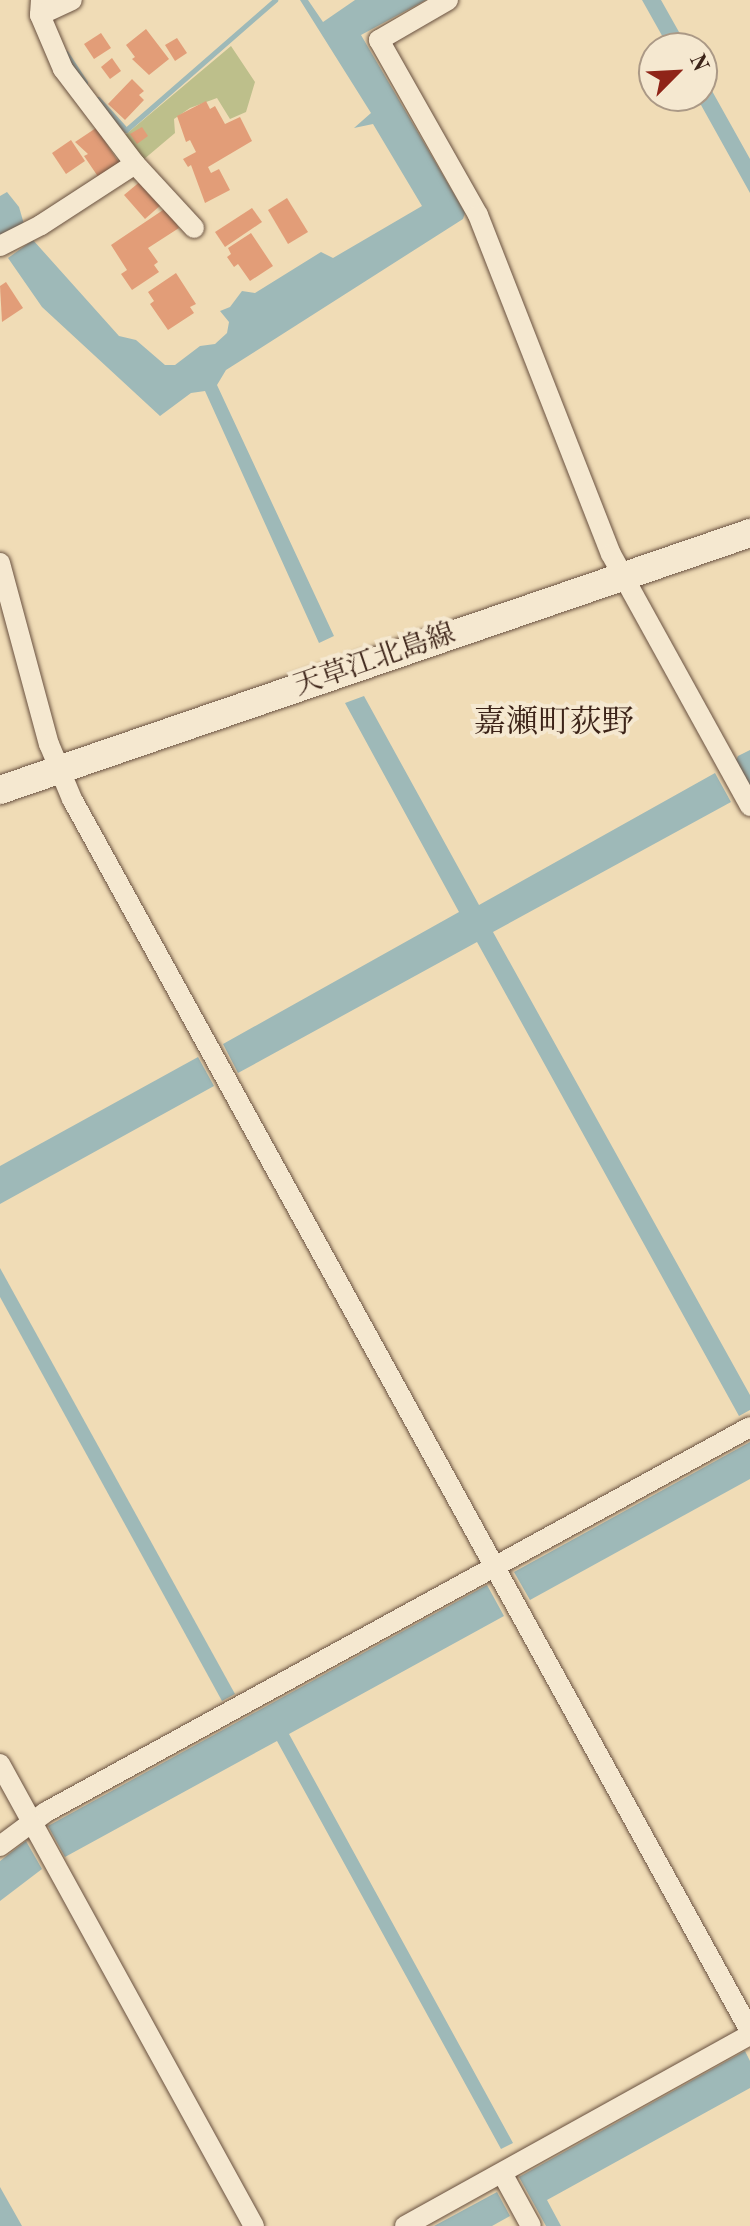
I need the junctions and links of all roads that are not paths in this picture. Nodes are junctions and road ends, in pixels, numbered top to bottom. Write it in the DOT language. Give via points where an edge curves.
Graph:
graph roads {
  1 [pos="72,0"];
  2 [pos="448,0"];
  3 [pos="41,7"];
  4 [pos="135,164"];
  5 [pos="194,228"];
  6 [pos="9,241"];
  7 [pos="750,533"];
  8 [pos="0,563"];
  9 [pos="623,576"];
  10 [pos="59,770"];
  11 [pos="0,790"];
  12 [pos="750,806"];
  13 [pos="750,1427"];
  14 [pos="504,1584"];
  15 [pos="0,1764"];
  16 [pos="41,1839"];
  17 [pos="0,1846"];
  18 [pos="750,2033"];
  19 [pos="510,2188"];
  20 [pos="254,2226"];
  21 [pos="405,2226"];
  22 [pos="531,2226"];
  1 -- 3 [label="street"];
  2 -- 9 [label="street" via="379,40 478,215"];
  3 -- 4 [label="street" via="63,69"];
  4 -- 5 [label="street"];
  4 -- 6 [label="street"];
  7 -- 9 [label="street, 天草江北島線"];
  8 -- 10 [label="street"];
  9 -- 10 [label="street, 天草江北島線"];
  9 -- 12 [label="street"];
  10 -- 11 [label="street, 天草江北島線"];
  10 -- 14 [label="street"];
  13 -- 14 [label="street"];
  14 -- 16 [label="street"];
  14 -- 18 [label="street"];
  15 -- 16 [label="street"];
  16 -- 17 [label="street"];
  16 -- 20 [label="street"];
  18 -- 19 [label="street"];
  19 -- 21 [label="street"];
  19 -- 22 [label="street"];
}
